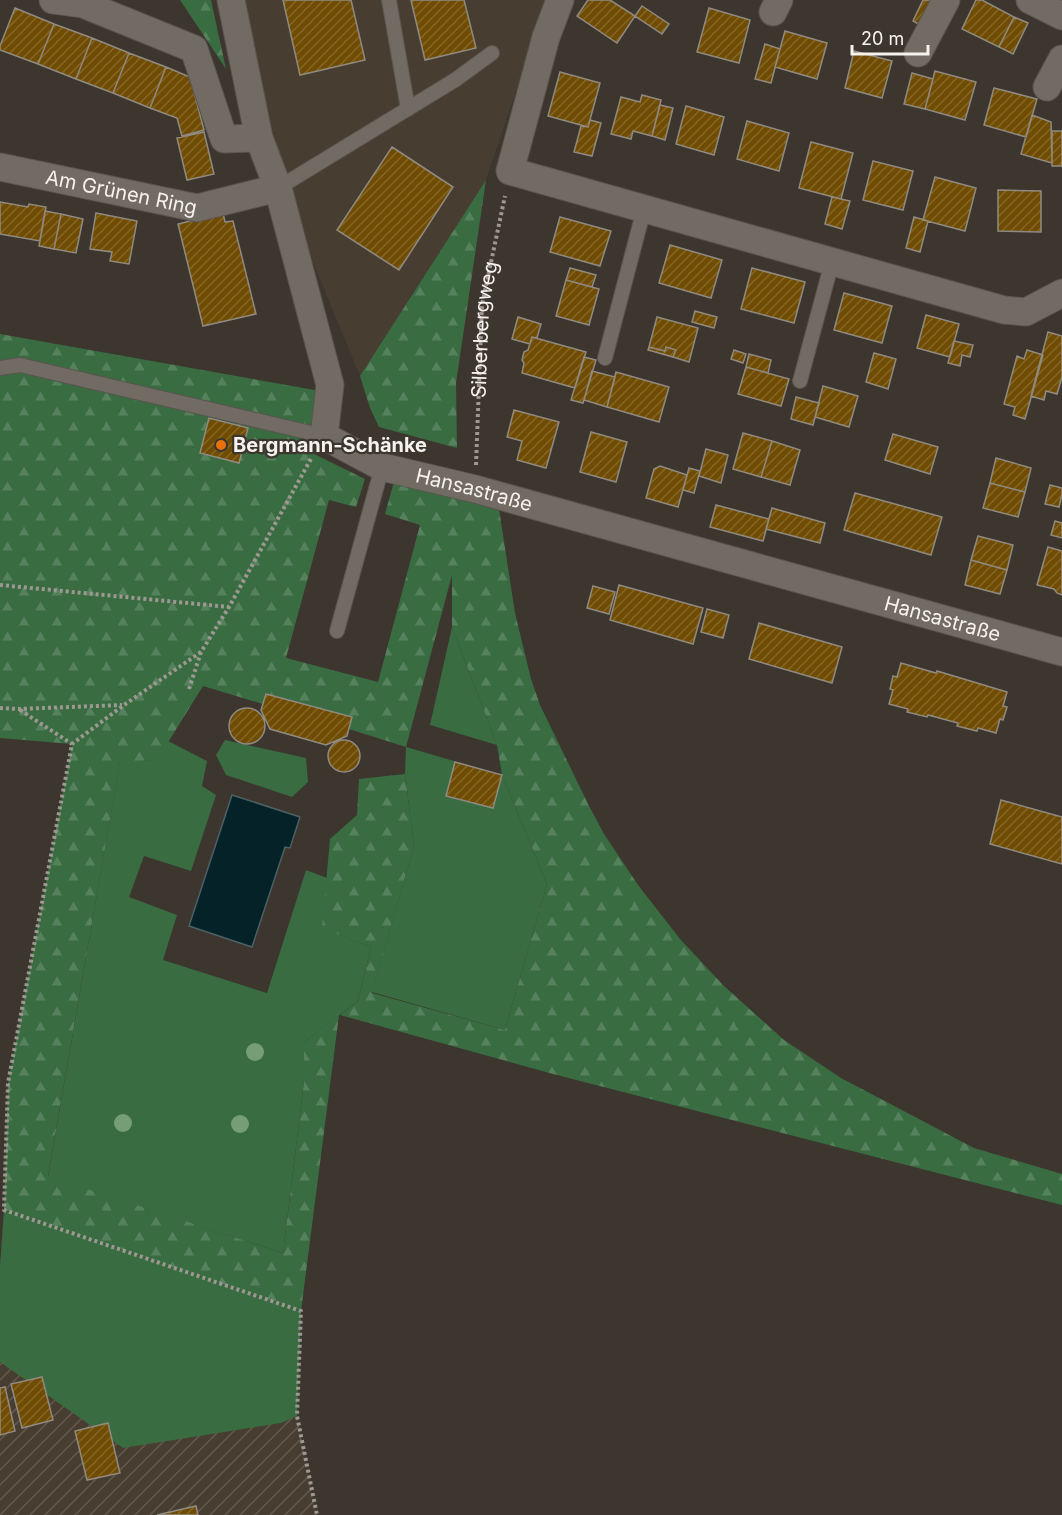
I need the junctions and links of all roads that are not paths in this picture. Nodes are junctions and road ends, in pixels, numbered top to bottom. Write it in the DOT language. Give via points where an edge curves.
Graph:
graph roads {
  1 [pos="53,0"];
  2 [pos="231,0"];
  3 [pos="389,0"];
  4 [pos="560,0"];
  5 [pos="946,0"];
  6 [pos="1030,0"];
  7 [pos="1062,16"];
  8 [pos="492,52"];
  9 [pos="918,53"];
  10 [pos="1062,59"];
  11 [pos="1047,87"];
  12 [pos="408,109"];
  13 [pos="258,138"];
  14 [pos="0,167"];
  15 [pos="278,188"];
  16 [pos="644,209"];
  17 [pos="832,262"];
  18 [pos="1062,293"];
  19 [pos="605,358"];
  20 [pos="0,368"];
  21 [pos="800,381"];
  22 [pos="324,436"];
  23 [pos="382,467"];
  24 [pos="337,631"];
  25 [pos="1062,652"];
  1 -- 13 [label="street" via="83,4 194,49 224,138"];
  2 -- 13 [label="street"];
  3 -- 12 [label="lane"];
  4 -- 16 [label="street" via="546,37 510,171"];
  5 -- 9 [label="street"];
  6 -- 7 [label="street"];
  8 -- 12 [label="lane"];
  10 -- 11 [label="street"];
  12 -- 15 [label="lane"];
  13 -- 15 [label="street"];
  14 -- 15 [label="street, Am Grünen Ring" via="197,208"];
  15 -- 22 [label="street" via="330,384"];
  16 -- 17 [label="street"];
  16 -- 19 [label="lane"];
  17 -- 18 [label="street" via="1004,310 1026,312"];
  17 -- 21 [label="lane"];
  20 -- 22 [label="lane" via="20,365"];
  22 -- 23 [label="street, Hansastraße"];
  23 -- 24 [label="lane"];
  23 -- 25 [label="street, Hansastraße" via="475,489"];
}
